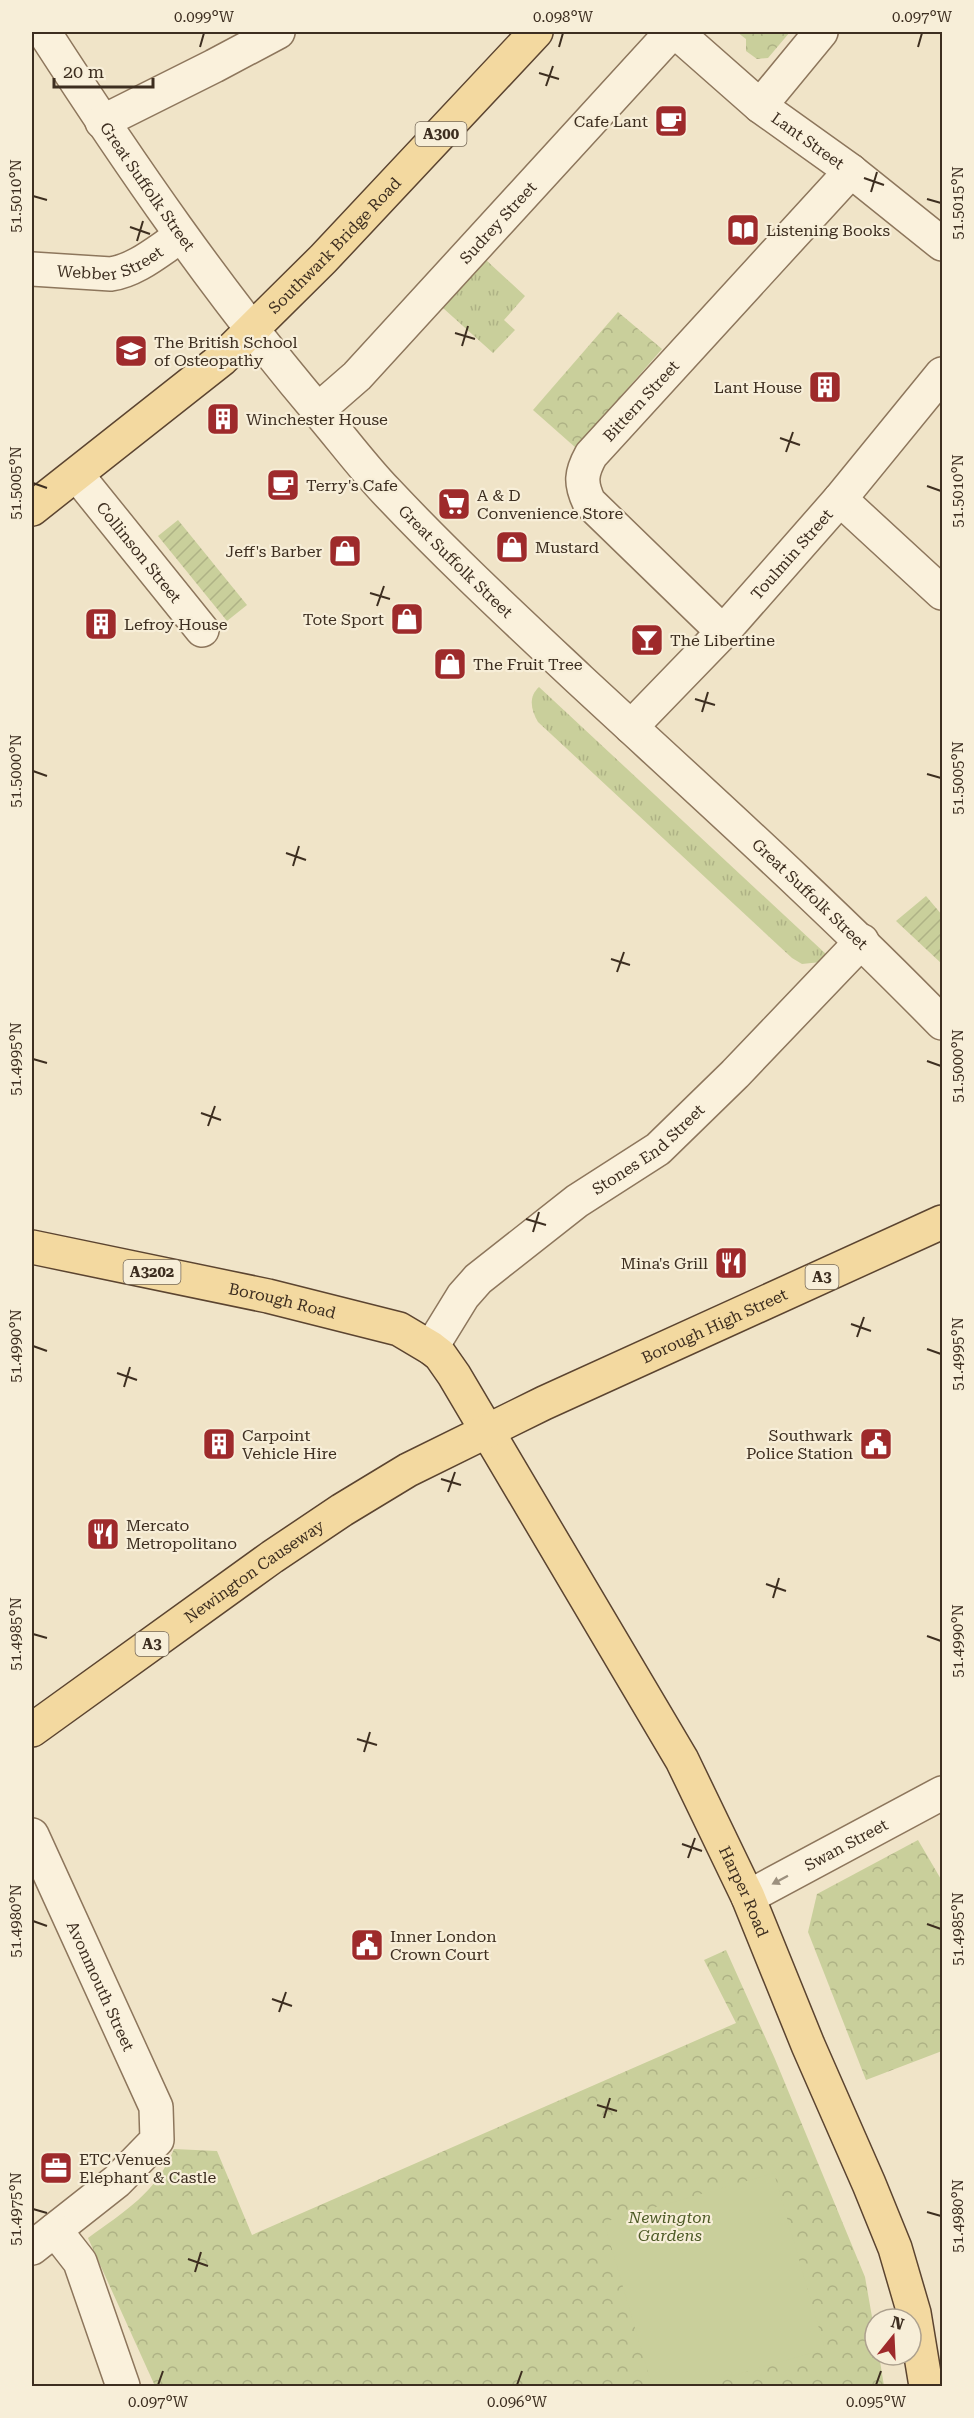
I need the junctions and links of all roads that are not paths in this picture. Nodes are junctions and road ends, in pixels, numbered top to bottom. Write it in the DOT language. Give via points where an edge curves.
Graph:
graph roads {
  1 [pos="44,32"];
  2 [pos="278,32"];
  3 [pos="536,32"];
  4 [pos="672,32"];
  5 [pos="676,32"];
  6 [pos="820,32"];
  7 [pos="760,106"];
  8 [pos="102,122"];
  9 [pos="851,171"];
  10 [pos="181,236"];
  11 [pos="942,244"];
  12 [pos="32,269"];
  13 [pos="252,330"];
  14 [pos="942,374"];
  15 [pos="318,410"];
  16 [pos="77,475"];
  17 [pos="840,499"];
  18 [pos="32,509"];
  19 [pos="942,593"];
  20 [pos="202,630"];
  21 [pos="723,632"];
  22 [pos="631,727"];
  23 [pos="862,941"];
  24 [pos="942,1023"];
  25 [pos="942,1222"];
  26 [pos="32,1247"];
  27 [pos="431,1348"];
  28 [pos="487,1430"];
  29 [pos="32,1730"];
  30 [pos="942,1793"];
  31 [pos="32,1835"];
  32 [pos="748,1897"];
  33 [pos="43,2239"];
  34 [pos="116,2384"];
  35 [pos="926,2386"];
  1 -- 8 [label="street, Great Suffolk Street"];
  2 -- 8 [label="street"];
  3 -- 13 [label="main road, Southwark Bridge Road / A300"];
  4 -- 15 [label="street, Sudrey Street" via="357,376"];
  5 -- 7 [label="street, Lant Street"];
  6 -- 7 [label="street"];
  7 -- 9 [label="street, Lant Street"];
  8 -- 10 [label="street, Great Suffolk Street"];
  9 -- 11 [label="street, Lant Street"];
  9 -- 21 [label="street, Bittern Street" via="591,455 582,471 582,487 589,502"];
  10 -- 12 [label="street, Webber Street" via="121,273"];
  10 -- 13 [label="street, Great Suffolk Street"];
  13 -- 15 [label="street, Great Suffolk Street"];
  13 -- 16 [label="main road, Southwark Bridge Road / A300" via="222,359"];
  14 -- 17 [label="street, Toulmin Street"];
  15 -- 22 [label="street, Great Suffolk Street" via="419,525"];
  16 -- 18 [label="main road, Southwark Bridge Road / A300"];
  16 -- 20 [label="street, Collinson Street"];
  17 -- 19 [label="street"];
  17 -- 21 [label="street, Toulmin Street"];
  21 -- 22 [label="street, Toulmin Street"];
  22 -- 23 [label="street, Great Suffolk Street"];
  23 -- 24 [label="street, Great Suffolk Street"];
  23 -- 27 [label="street, Stones End Street" via="658,1149 577,1201 478,1278"];
  25 -- 28 [label="main road, Borough High Street / A3"];
  26 -- 27 [label="main road, Borough Road / A3202" via="376,1322 399,1329"];
  27 -- 28 [label="main road, Borough Road / A3202" via="454,1375"];
  28 -- 29 [label="main road, Newington Causeway / A3" via="408,1470 333,1515"];
  28 -- 32 [label="main road, Harper Road" via="682,1760"];
  30 -- 32 [label="street, Swan Street, one-way"];
  31 -- 33 [label="street, Avonmouth Street" via="156,2107 157,2140 117,2181"];
  32 -- 35 [label="main road, Harper Road" via="895,2248 914,2313"];
  33 -- 34 [label="street" via="80,2262"];
}
